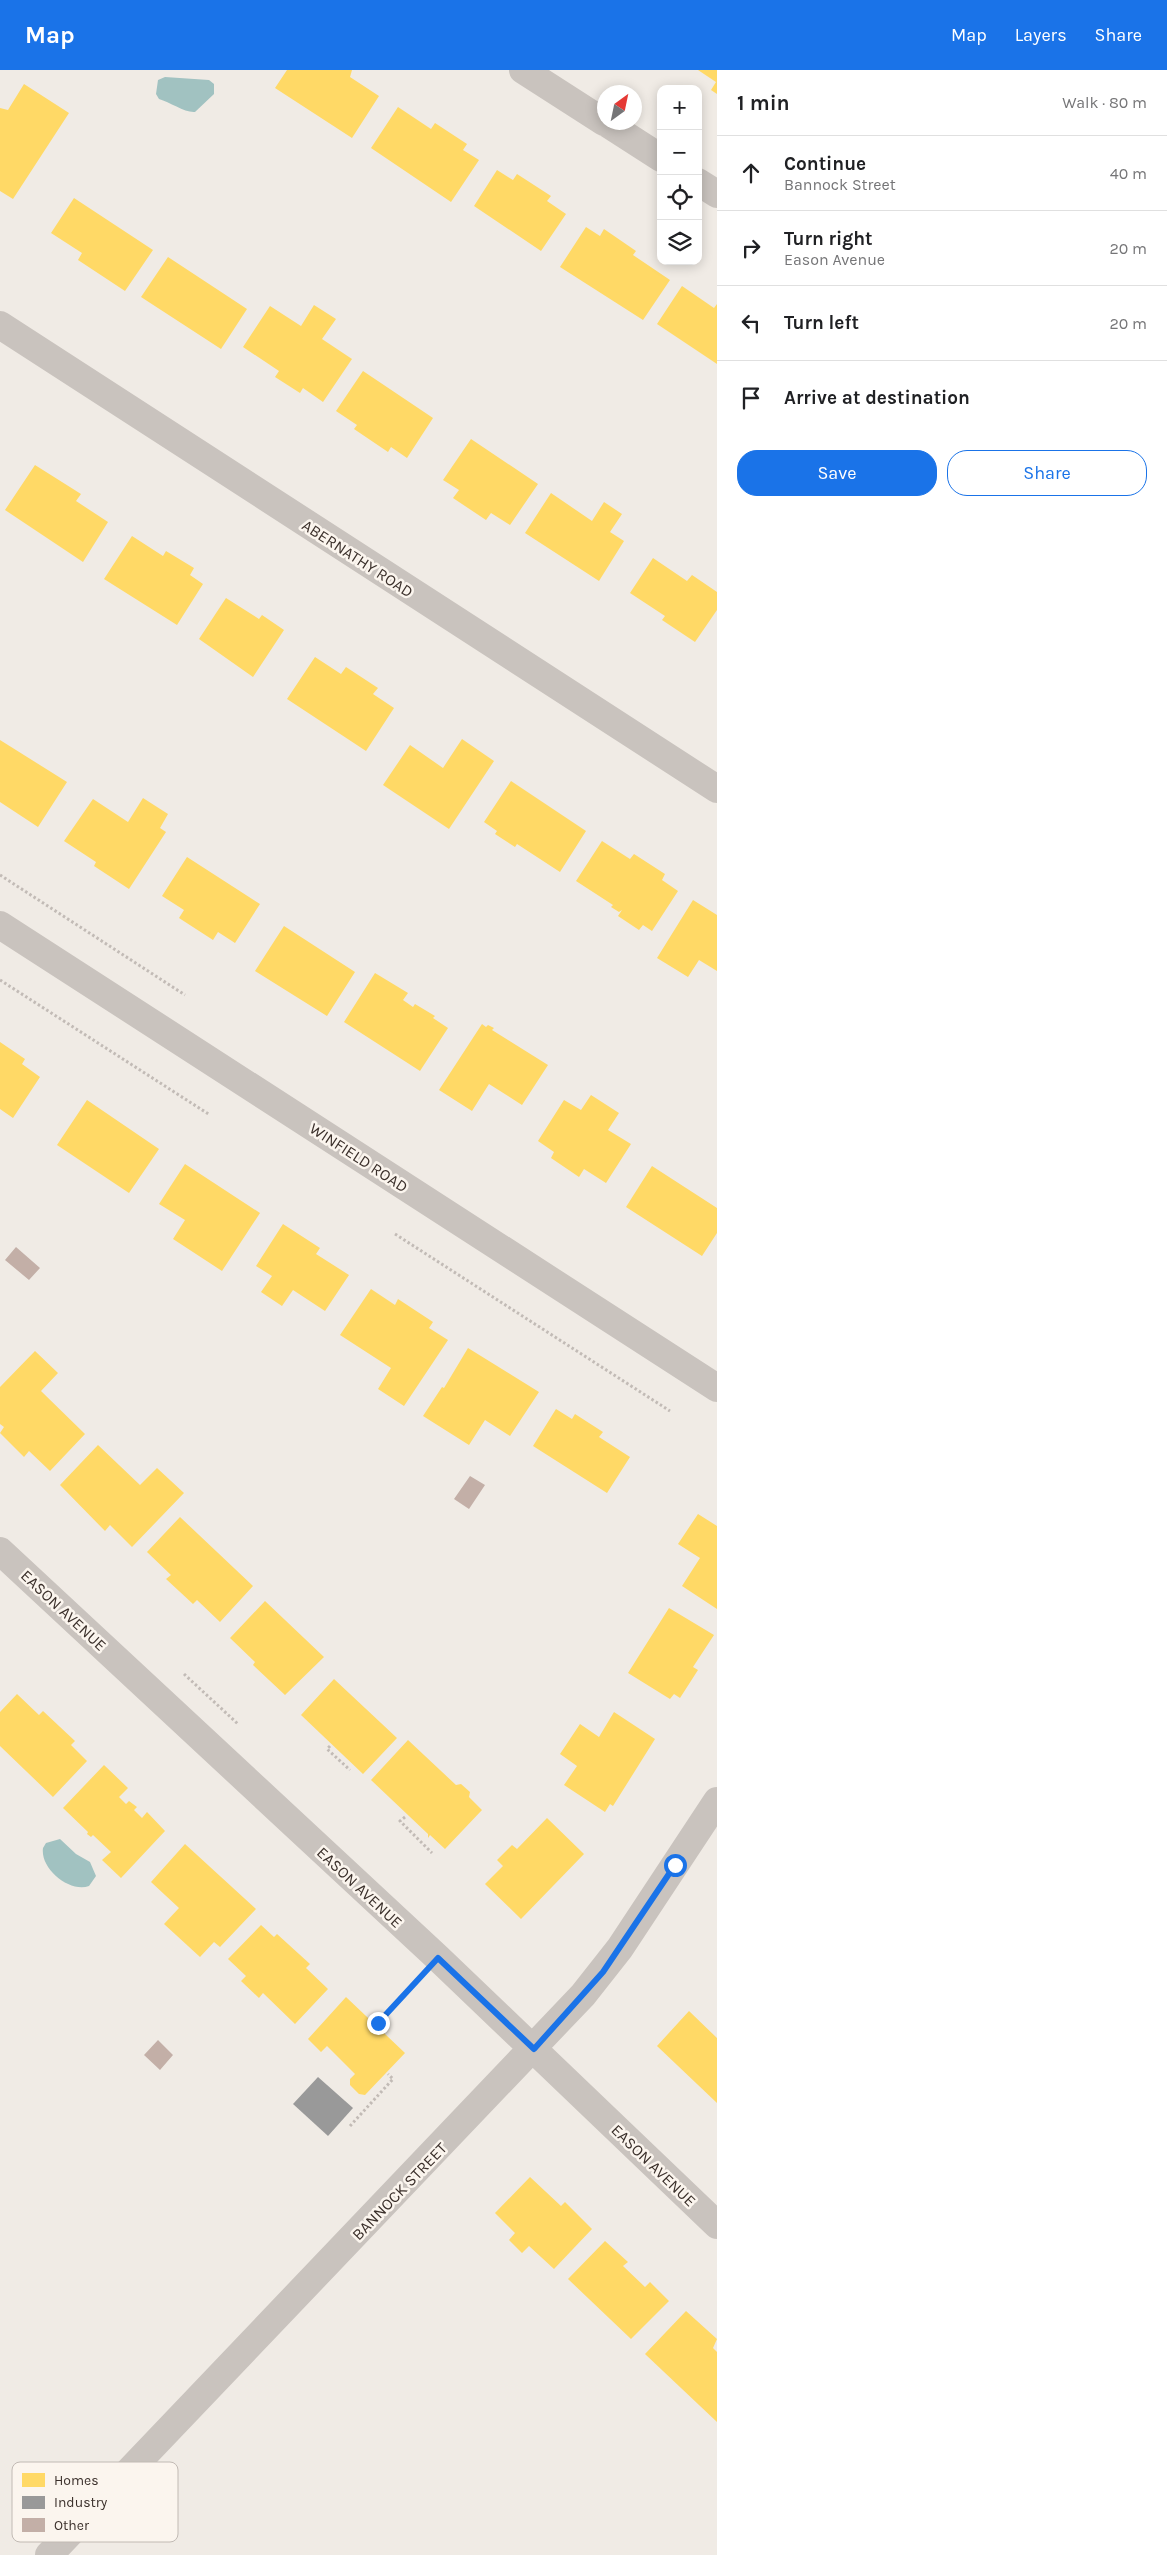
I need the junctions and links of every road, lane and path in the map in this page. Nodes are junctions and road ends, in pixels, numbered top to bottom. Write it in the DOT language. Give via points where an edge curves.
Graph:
graph roads {
  1 [pos="523,70"];
  2 [pos="597,117"];
  3 [pos="617,130"];
  4 [pos="657,155"];
  5 [pos="702,185"];
  6 [pos="717,194"];
  7 [pos="0,325"];
  8 [pos="717,789"];
  9 [pos="0,874"];
  10 [pos="0,925"];
  11 [pos="0,980"];
  12 [pos="185,995"];
  13 [pos="210,1115"];
  14 [pos="395,1234"];
  15 [pos="717,1388"];
  16 [pos="670,1411"];
  17 [pos="0,1551"];
  18 [pos="184,1674"];
  19 [pos="240,1727"];
  20 [pos="330,1746"];
  21 [pos="350,1770"];
  22 [pos="717,1801"];
  23 [pos="405,1817"];
  24 [pos="432,1853"];
  25 [pos="438,1958"];
  26 [pos="378,2023"];
  27 [pos="534,2049"];
  28 [pos="388,2074"];
  29 [pos="350,2126"];
  30 [pos="717,2225"];
  31 [pos="138,2462"];
  32 [pos="61,2542"];
  33 [pos="49,2555"];
  1 -- 2 [label="street"];
  3 -- 4 [label="street"];
  5 -- 6 [label="street"];
  7 -- 8 [label="street, ABERNATHY ROAD"];
  9 -- 12 [label="path"];
  10 -- 15 [label="street, WINFIELD ROAD"];
  11 -- 13 [label="path"];
  14 -- 16 [label="path"];
  17 -- 25 [label="street, EASON AVENUE"];
  18 -- 19 [label="path"];
  20 -- 21 [label="path" via="327,1749"];
  22 -- 27 [label="street, BANNOCK STREET" via="620,1948 583,1996"];
  23 -- 24 [label="path" via="400,1821"];
  25 -- 26 [label="path"];
  25 -- 27 [label="street, EASON AVENUE"];
  27 -- 30 [label="street, EASON AVENUE"];
  27 -- 31 [label="street, BANNOCK STREET"];
  28 -- 29 [label="path" via="394,2079"];
  32 -- 33 [label="street, BANNOCK STREET"];
}
